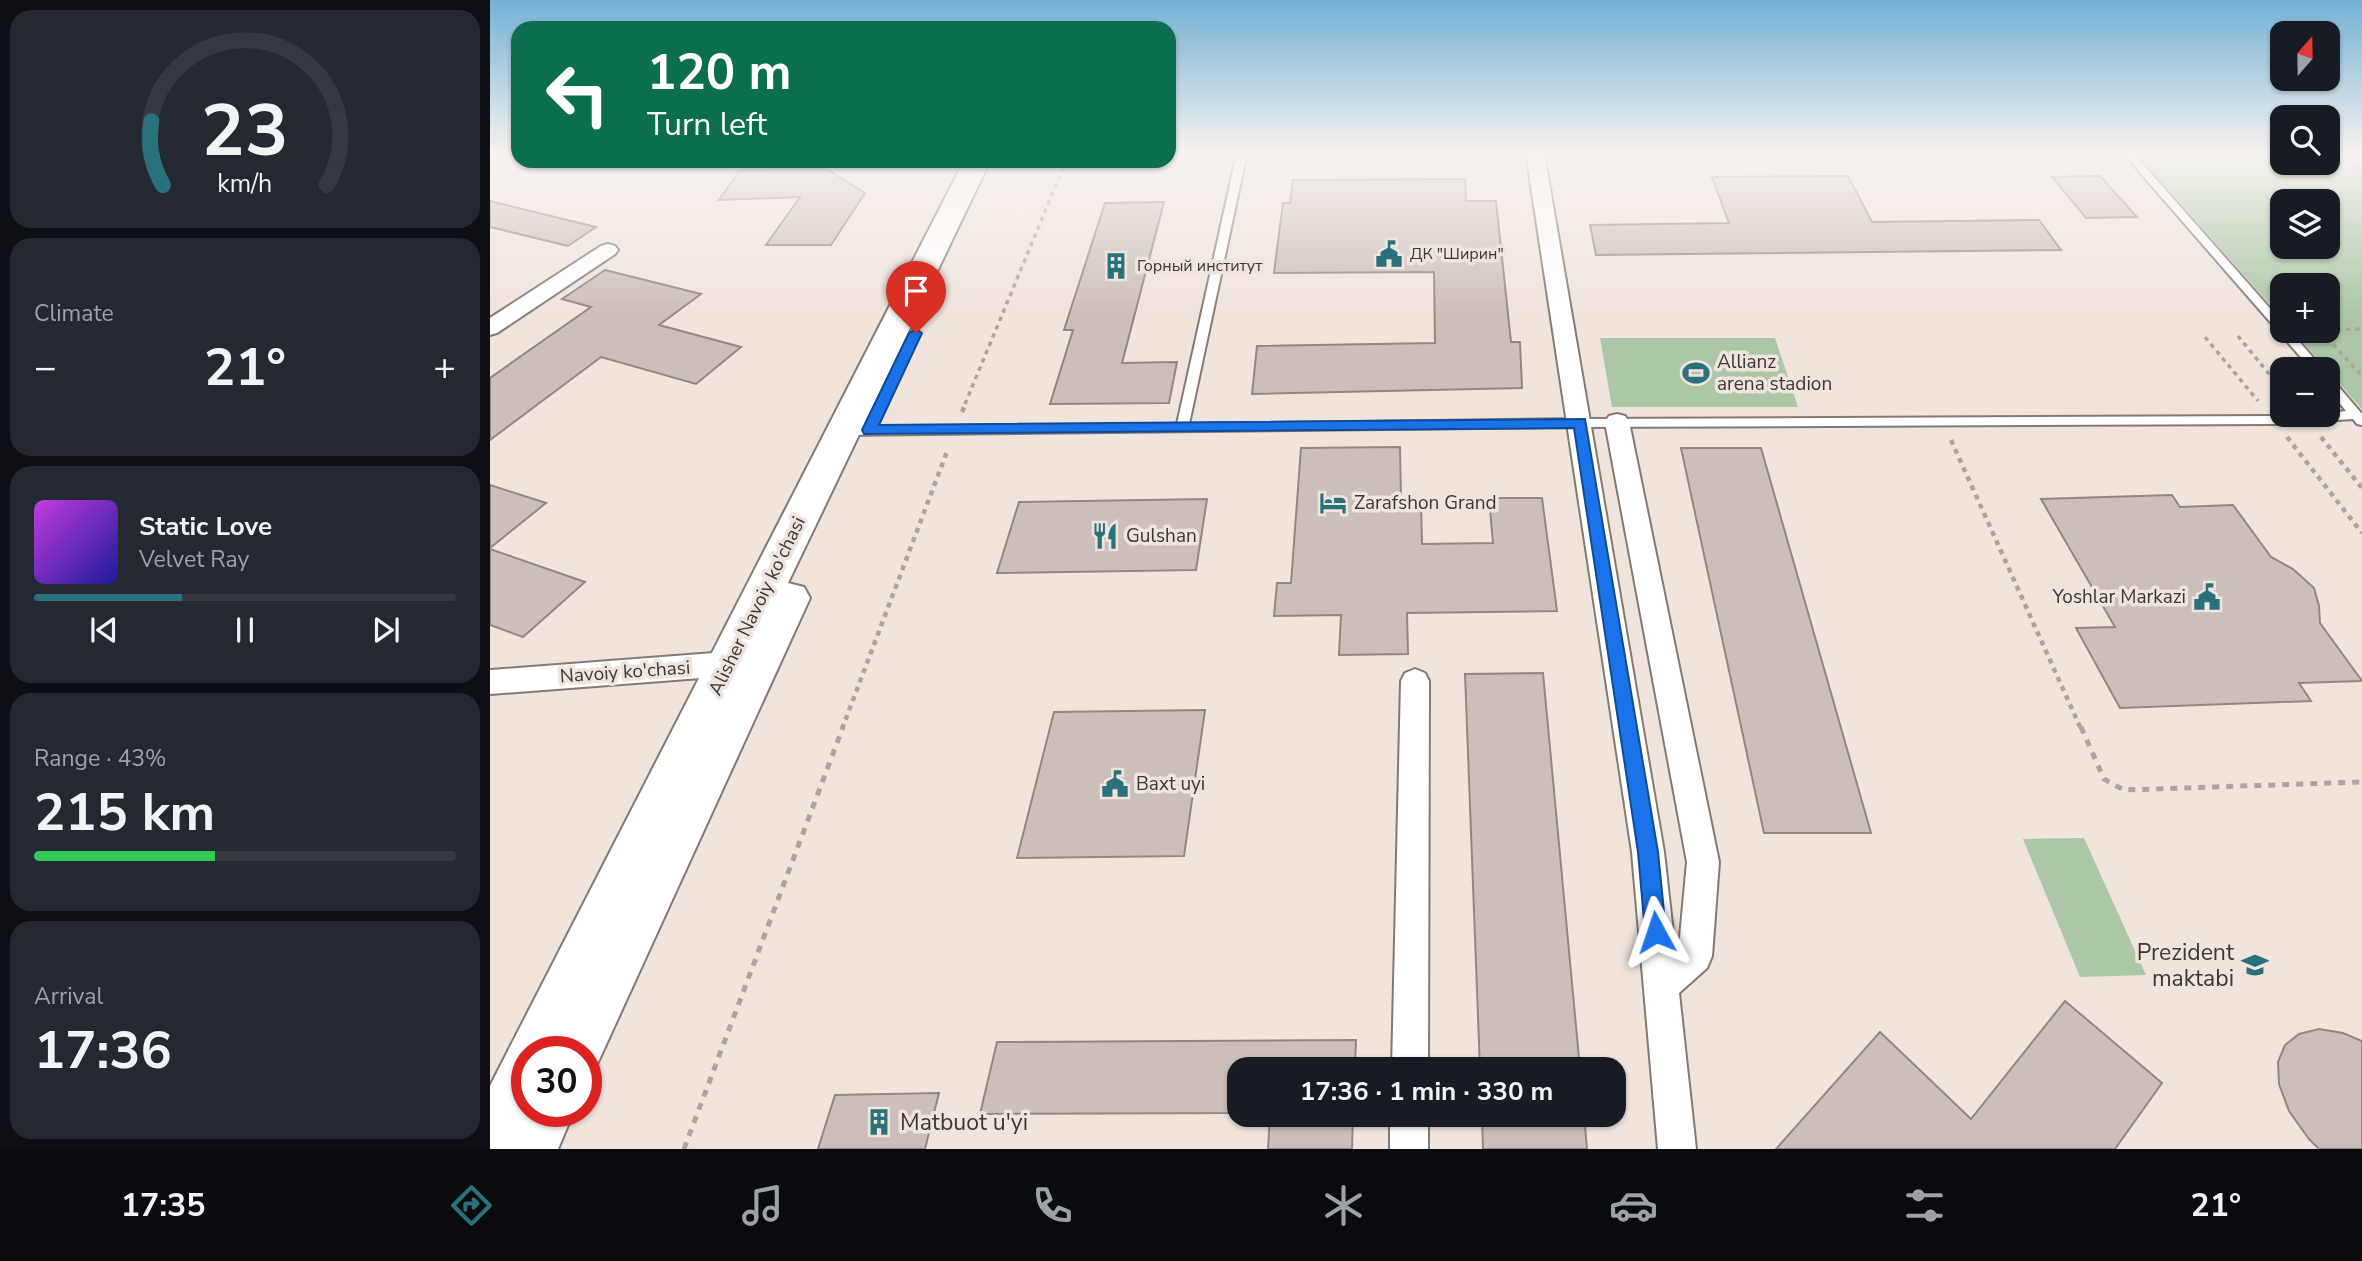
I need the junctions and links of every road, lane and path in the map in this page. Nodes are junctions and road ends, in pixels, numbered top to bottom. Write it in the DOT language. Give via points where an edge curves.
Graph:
graph roads {
  1 [pos="957,207"];
  2 [pos="974,207"];
  3 [pos="1047,207"];
  4 [pos="1230,207"];
  5 [pos="1544,207"];
  6 [pos="2176,207"];
  7 [pos="608,250"];
  8 [pos="2270,315"];
  9 [pos="490,328"];
  10 [pos="2362,329"];
  11 [pos="2340,330"];
  12 [pos="2238,336"];
  13 [pos="2294,343"];
  14 [pos="2332,343"];
  15 [pos="2307,357"];
  16 [pos="2270,375"];
  17 [pos="2362,376"];
  18 [pos="2340,396"];
  19 [pos="2270,419"];
  20 [pos="2340,419"];
  21 [pos="2359,419"];
  22 [pos="1616,422"];
  23 [pos="1580,423"];
  24 [pos="1944,424"];
  25 [pos="2312,427"];
  26 [pos="1182,428"];
  27 [pos="955,430"];
  28 [pos="856,431"];
  29 [pos="2362,488"];
  30 [pos="744,663"];
  31 [pos="1415,681"];
  32 [pos="490,682"];
  33 [pos="2362,782"];
  34 [pos="1661,986"];
  35 [pos="545,1036"];
  36 [pos="582,1036"];
  37 [pos="1410,1057"];
  38 [pos="511,1102"];
  39 [pos="539,1127"];
  40 [pos="1409,1127"];
  41 [pos="490,1144"];
  42 [pos="529,1149"];
  43 [pos="684,1149"];
  44 [pos="1409,1149"];
  45 [pos="1676,1149"];
  1 -- 28 [label="main road, Alisher Navoiy ko'chasi"];
  2 -- 28 [label="main road, Alisher Navoiy ko'chasi"];
  3 -- 27 [label="path"];
  4 -- 26 [label="lane"];
  5 -- 23 [label="street"];
  6 -- 8 [label="lane"];
  7 -- 9 [label="street"];
  10 -- 11 [label="path"];
  12 -- 16 [label="path"];
  13 -- 15 [label="lane"];
  14 -- 17 [label="path"];
  18 -- 21 [label="lane"];
  19 -- 24 [label="lane"];
  20 -- 21 [label="lane"];
  22 -- 23 [label="lane"];
  22 -- 24 [label="lane"];
  22 -- 34 [label="street" via="1703,862 1695,956"];
  23 -- 26 [label="lane"];
  23 -- 34 [label="street" via="1648,852"];
  24 -- 33 [label="path" via="2105,779 2124,790"];
  25 -- 29 [label="path"];
  26 -- 27 [label="lane"];
  27 -- 28 [label="lane"];
  27 -- 43 [label="path"];
  28 -- 30 [label="main road, Alisher Navoiy ko'chasi"];
  30 -- 32 [label="street, Navoiy ko'chasi"];
  30 -- 35 [label="main road, Alisher Navoiy ko'chasi"];
  30 -- 36 [label="main road, Alisher Navoiy ko'chasi"];
  31 -- 37 [label="street"];
  34 -- 45 [label="street"];
  38 -- 41 [label="main road"];
  39 -- 42 [label="main road"];
  40 -- 44 [label="street"];
}
